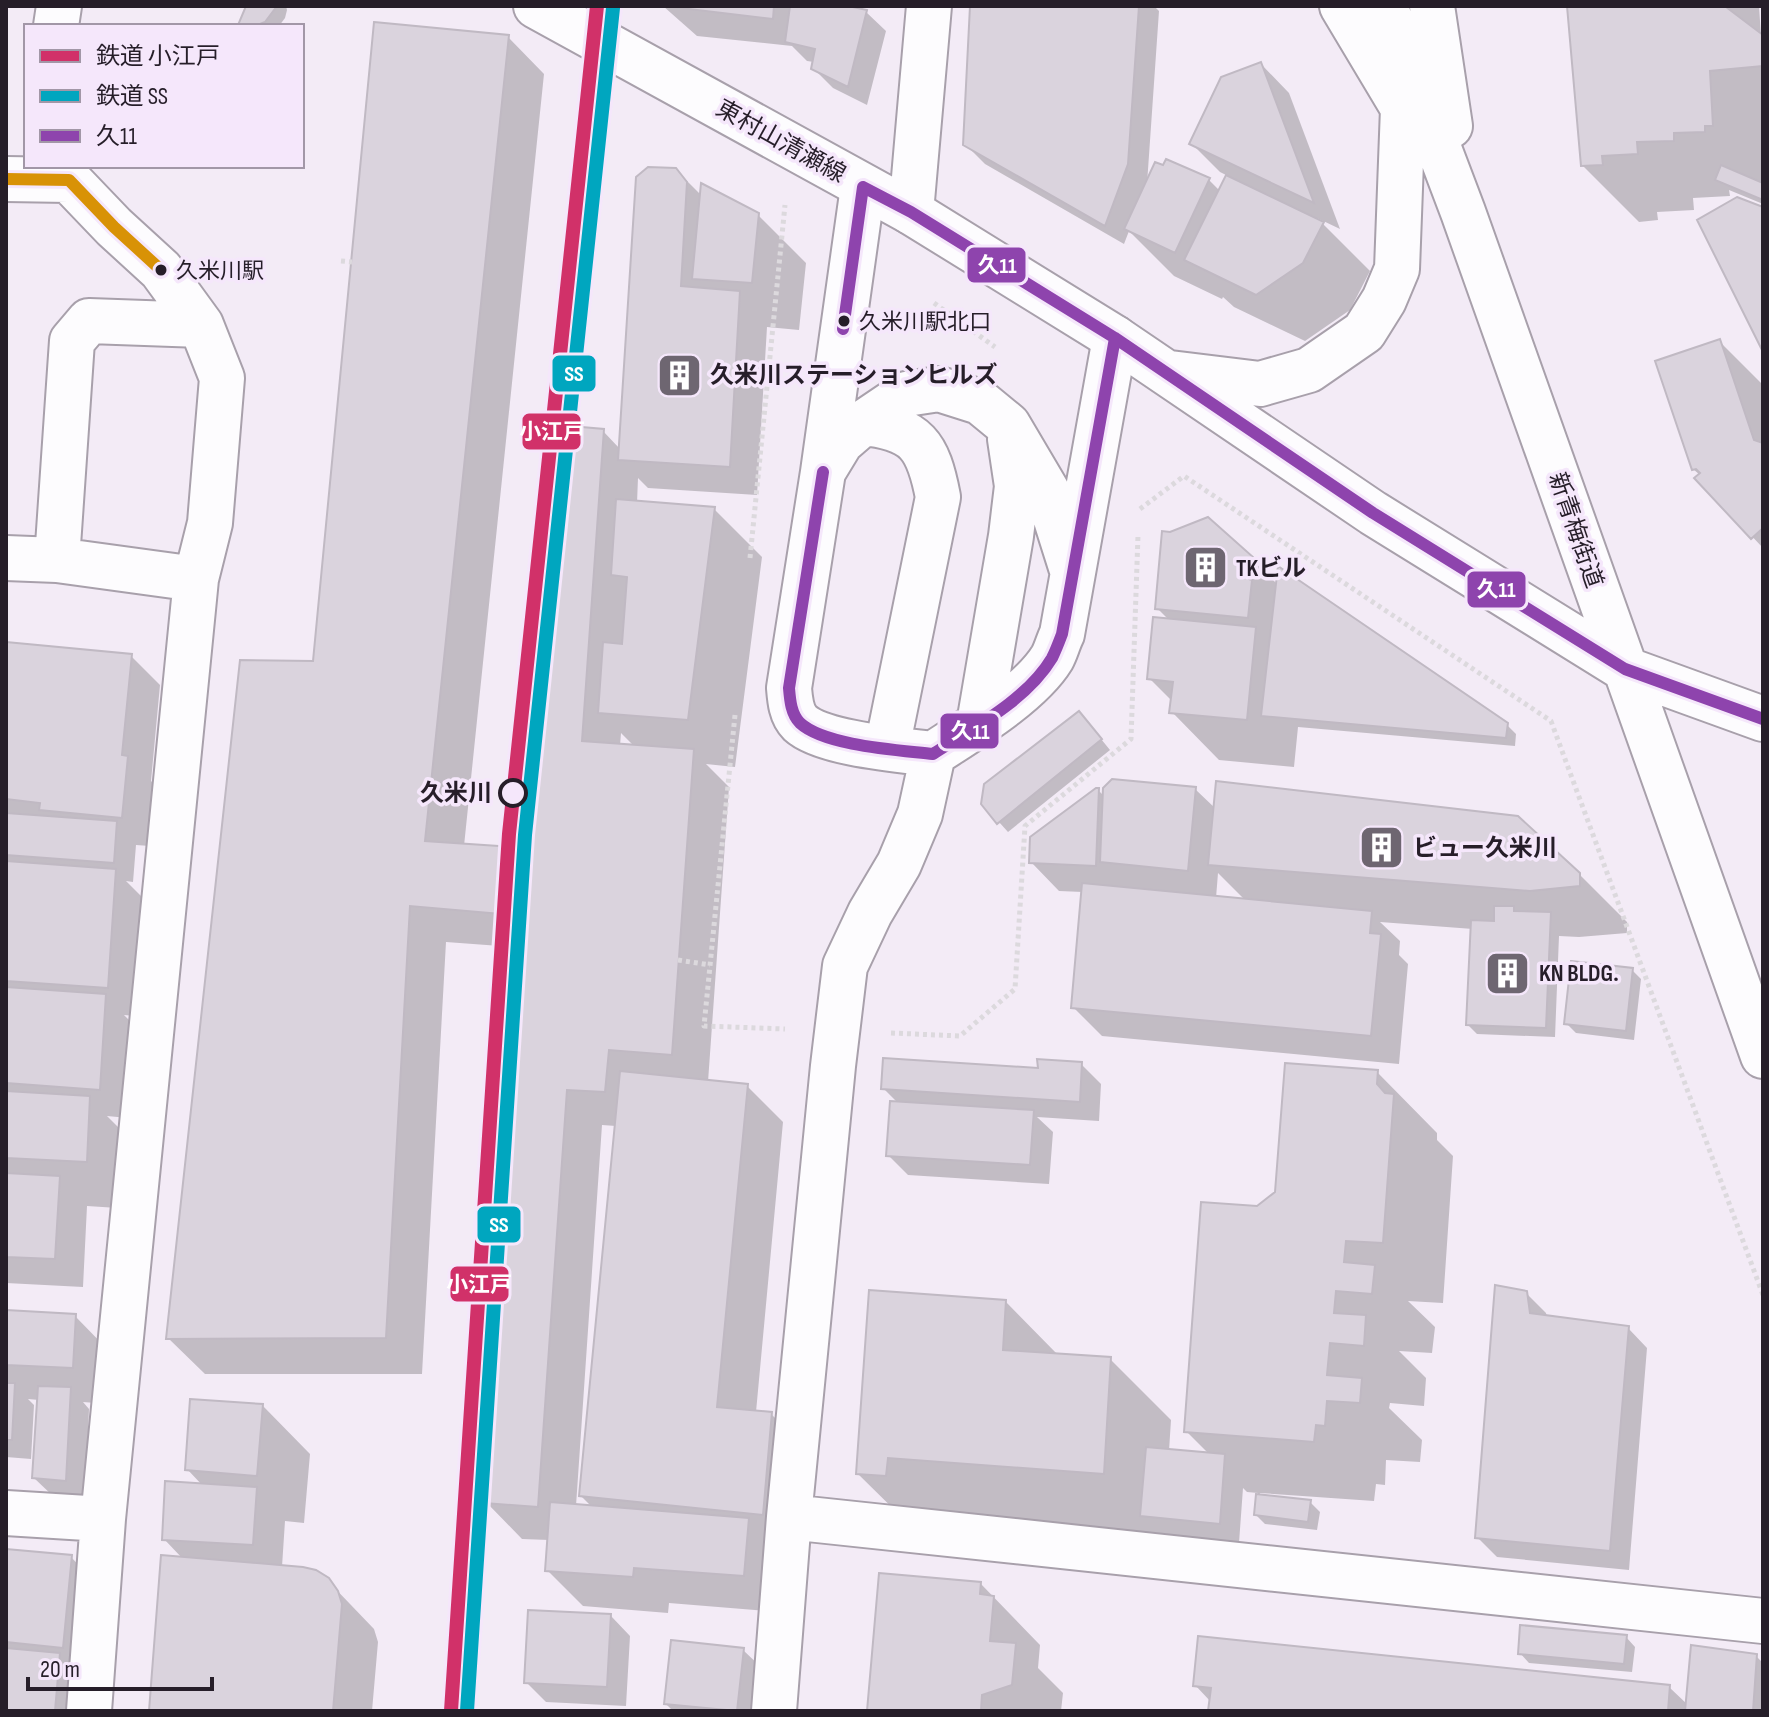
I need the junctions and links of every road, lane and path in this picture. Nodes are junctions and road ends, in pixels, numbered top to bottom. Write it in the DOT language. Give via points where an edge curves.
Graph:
graph roads {
  1 [pos="536,6"];
  2 [pos="929,6"];
  3 [pos="1342,6"];
  4 [pos="1385,6"];
  5 [pos="1432,6"];
  6 [pos="1403,108"];
  7 [pos="68,173"];
  8 [pos="6,179"];
  9 [pos="863,187"];
  10 [pos="785,204"];
  11 [pos="911,212"];
  12 [pos="1463,212"];
  13 [pos="341,261"];
  14 [pos="352,262"];
  15 [pos="201,325"];
  16 [pos="1115,338"];
  17 [pos="1164,373"];
  18 [pos="863,423"];
  19 [pos="1008,425"];
  20 [pos="823,472"];
  21 [pos="1139,509"];
  22 [pos="1139,525"];
  23 [pos="6,558"];
  24 [pos="57,560"];
  25 [pos="749,569"];
  26 [pos="1072,573"];
  27 [pos="196,579"];
  28 [pos="1625,669"];
  29 [pos="735,711"];
  30 [pos="1763,719"];
  31 [pos="979,724"];
  32 [pos="887,748"];
  33 [pos="933,754"];
  34 [pos="678,960"];
  35 [pos="710,965"];
  36 [pos="837,1031"];
  37 [pos="1763,1056"];
  38 [pos="1763,1295"];
  39 [pos="6,1513"];
  40 [pos="789,1517"];
  41 [pos="103,1519"];
  42 [pos="1763,1621"];
  43 [pos="89,1711"];
  44 [pos="774,1711"];
  1 -- 9 [label="street, 東村山清瀬線"];
  2 -- 11 [label="street"];
  3 -- 6 [label="street"];
  4 -- 12 [label="street, 新青梅街道"];
  5 -- 12 [label="street"];
  6 -- 12 [label="street"];
  6 -- 17 [label="street" via="1397,269 1364,332 1309,370 1260,384"];
  7 -- 8 [label="street"];
  7 -- 15 [label="street" via="114,227 161,270"];
  9 -- 11 [label="street, 東村山清瀬線"];
  9 -- 20 [label="street"];
  10 -- 25 [label="path"];
  11 -- 16 [label="street, 東村山清瀬線"];
  12 -- 28 [label="street, 新青梅街道"];
  13 -- 14 [label="path"];
  15 -- 24 [label="street" via="89,321 72,341"];
  15 -- 27 [label="street" via="222,378 210,523"];
  16 -- 17 [label="street, 東村山清瀬線"];
  16 -- 26 [label="street"];
  17 -- 28 [label="street, 東村山清瀬線" via="1373,513"];
  18 -- 19 [label="street" via="906,394 939,389 980,402"];
  18 -- 20 [label="street" via="841,442"];
  18 -- 32 [label="street" via="891,426 915,439 931,462 938,497"];
  19 -- 26 [label="street" via="1047,491"];
  19 -- 31 [label="street" via="1017,486"];
  20 -- 32 [label="street" via="790,705 799,722 822,736"];
  21 -- 38 [label="path" via="1184,476 1551,721"];
  22 -- 36 [label="path" via="1131,739 1025,826 1015,989 960,1036"];
  23 -- 24 [label="street"];
  24 -- 27 [label="street"];
  26 -- 31 [label="street" via="1062,634 1052,657 1037,677"];
  27 -- 41 [label="street"];
  28 -- 30 [label="street, 東村山清瀬線"];
  28 -- 37 [label="street, 新青梅街道"];
  29 -- 35 [label="path"];
  31 -- 33 [label="street"];
  32 -- 33 [label="street"];
  33 -- 36 [label="street" via="920,814 845,966"];
  34 -- 35 [label="path"];
  35 -- 36 [label="path" via="704,1026"];
  36 -- 40 [label="street"];
  39 -- 41 [label="street"];
  40 -- 42 [label="street"];
  40 -- 44 [label="street"];
  41 -- 43 [label="street"];
}
